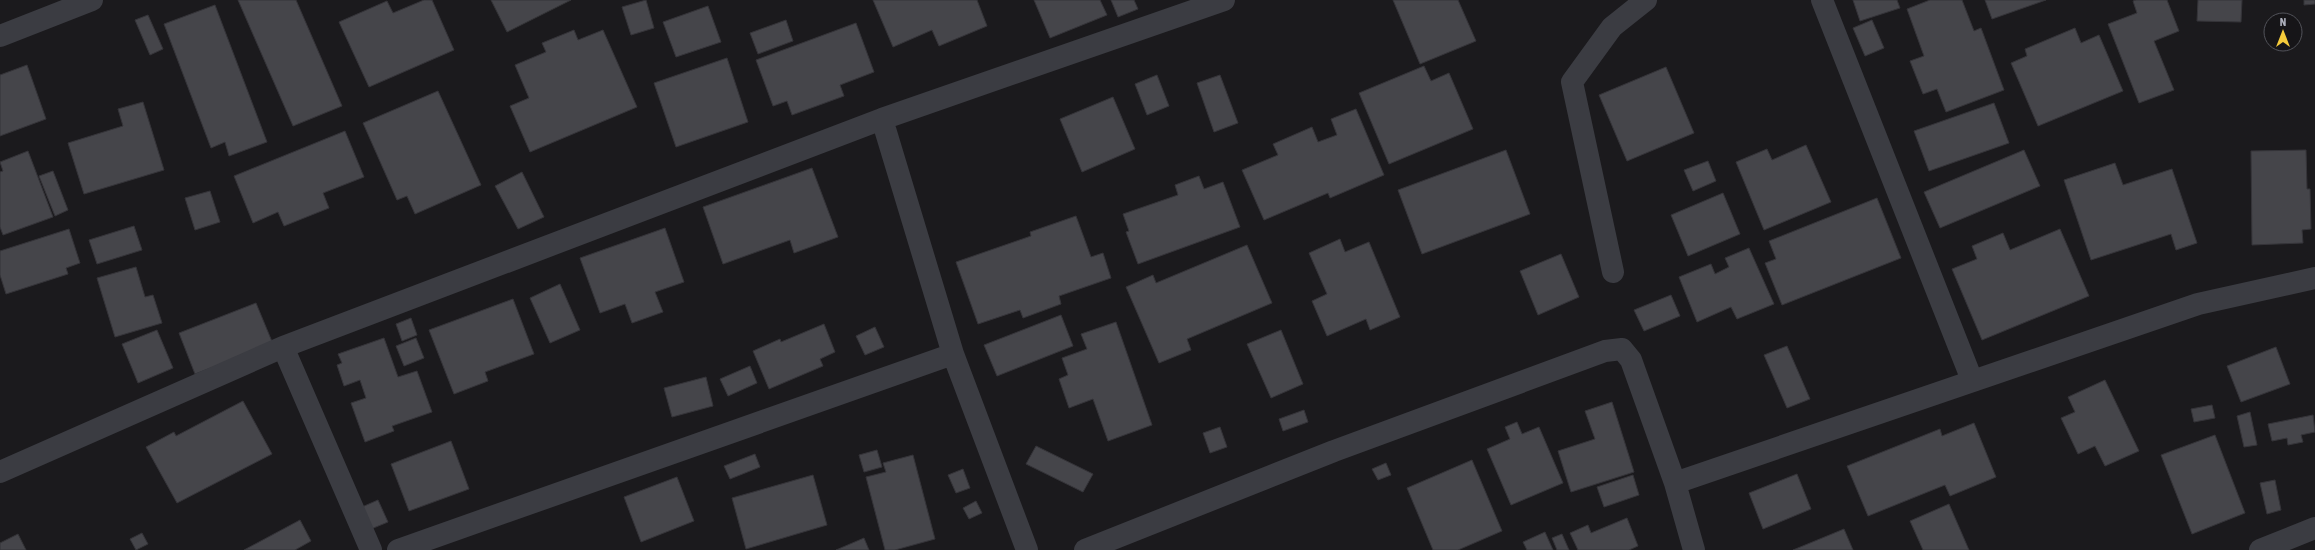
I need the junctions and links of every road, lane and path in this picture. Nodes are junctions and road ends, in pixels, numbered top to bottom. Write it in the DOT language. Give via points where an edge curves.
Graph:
graph roads {
  1 [pos="92,0"];
  2 [pos="1224,0"];
  3 [pos="1646,0"];
  4 [pos="1822,0"];
  5 [pos="0,36"];
  6 [pos="882,119"];
  7 [pos="1613,272"];
  8 [pos="2315,278"];
  9 [pos="283,347"];
  10 [pos="953,354"];
  11 [pos="1972,380"];
  12 [pos="0,472"];
  13 [pos="1675,484"];
  14 [pos="2315,528"];
  15 [pos="371,550"];
  16 [pos="398,550"];
  17 [pos="1028,550"];
  18 [pos="1085,550"];
  19 [pos="1694,550"];
  20 [pos="2260,550"];
  1 -- 5 [label="street"];
  2 -- 6 [label="street"];
  3 -- 7 [label="street" via="1612,27 1572,82"];
  4 -- 11 [label="street"];
  6 -- 9 [label="street"];
  6 -- 10 [label="street"];
  8 -- 11 [label="street" via="2198,304"];
  9 -- 12 [label="street"];
  9 -- 15 [label="street"];
  10 -- 16 [label="street"];
  10 -- 17 [label="street"];
  11 -- 13 [label="street"];
  13 -- 18 [label="street" via="1631,360 1622,349 1605,351 1334,451"];
  13 -- 19 [label="street"];
  14 -- 20 [label="street"];
}
